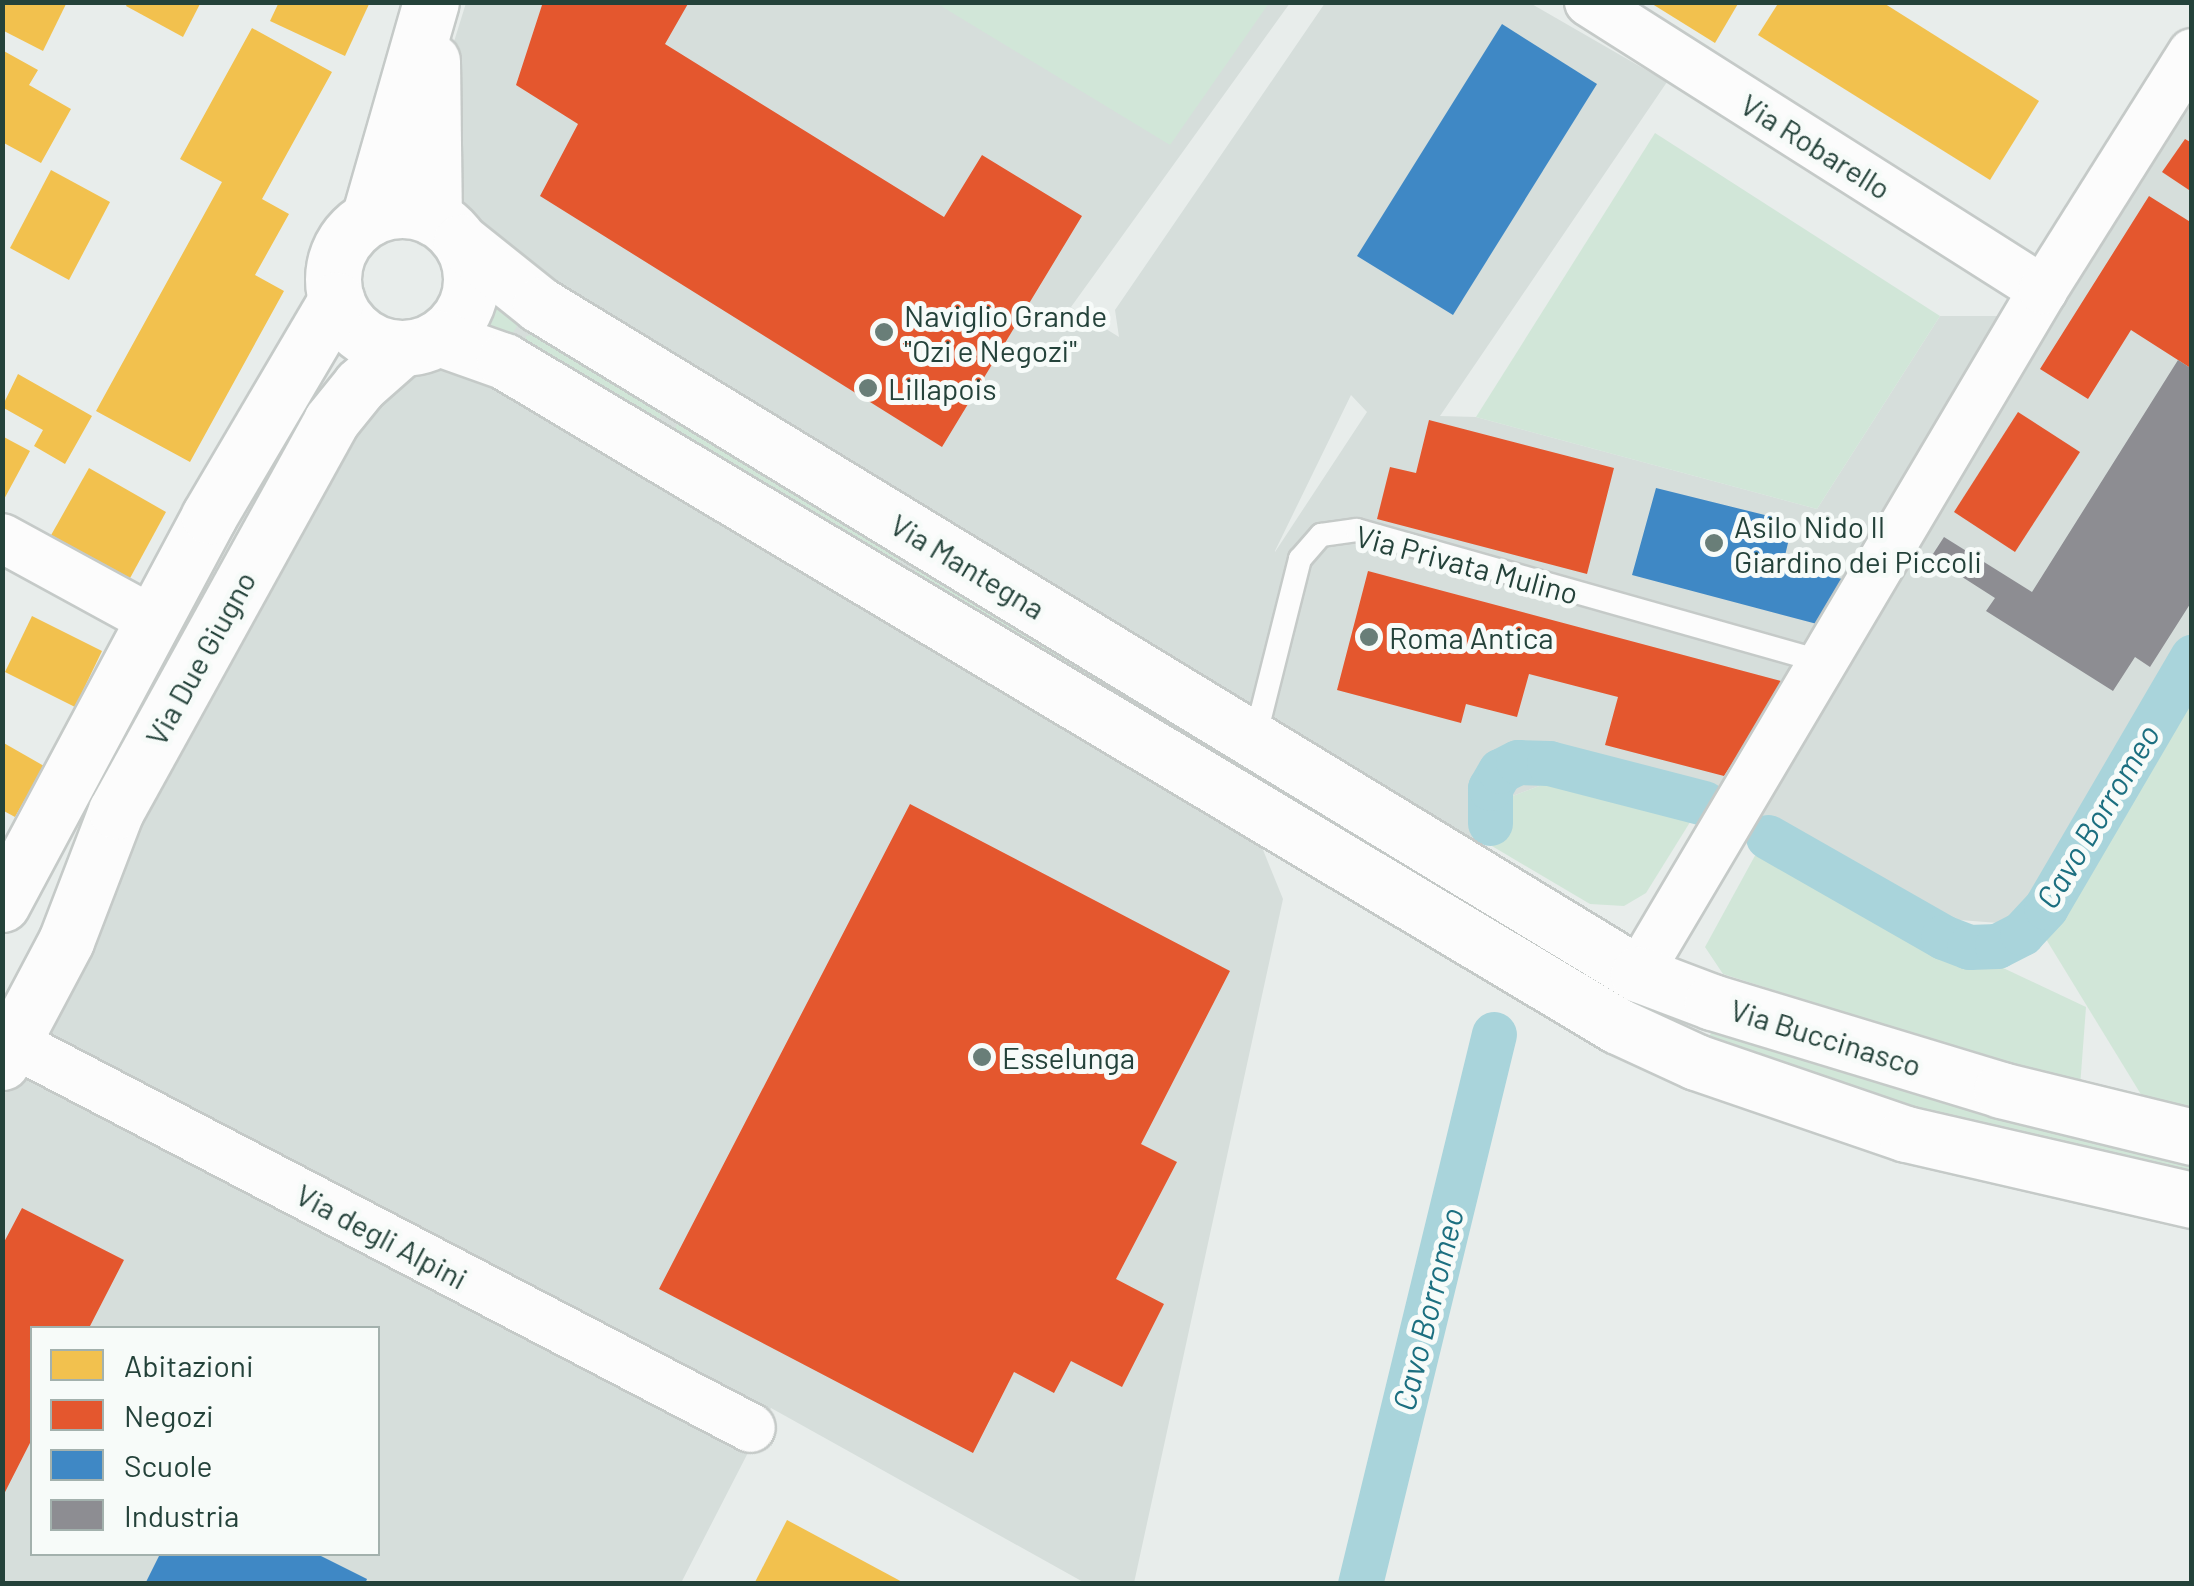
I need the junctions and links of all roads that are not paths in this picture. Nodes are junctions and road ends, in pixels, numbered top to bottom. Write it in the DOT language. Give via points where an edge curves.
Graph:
graph roads {
  1 [pos="431,2"];
  2 [pos="1589,2"];
  3 [pos="2192,53"];
  4 [pos="369,218"];
  5 [pos="447,230"];
  6 [pos="2044,290"];
  7 [pos="336,300"];
  8 [pos="420,344"];
  9 [pos="2,538"];
  10 [pos="154,621"];
  11 [pos="1824,662"];
  12 [pos="1255,742"];
  13 [pos="1482,881"];
  14 [pos="5,893"];
  15 [pos="1638,974"];
  16 [pos="40,992"];
  17 [pos="8,1052"];
  18 [pos="2192,1137"];
  19 [pos="2192,1200"];
  20 [pos="751,1428"];
  1 -- 4 [label="street"];
  1 -- 5 [label="street"];
  2 -- 6 [label="street, Via Robarello"];
  3 -- 6 [label="street"];
  4 -- 5 [label="street" via="407,210"];
  4 -- 7 [label="street" via="349,234 336,259"];
  5 -- 8 [label="street" via="470,268 470,297 458,320"];
  5 -- 12 [label="street, Via Mantegna" via="540,304"];
  6 -- 11 [label="street"];
  7 -- 8 [label="street" via="363,337"];
  7 -- 10 [label="street, Via Due Giugno"];
  8 -- 16 [label="street, Via Due Giugno" via="360,385 331,420 116,811"];
  8 -- 19 [label="street" via="473,348 520,371 1618,1026 1696,1062 1906,1134"];
  9 -- 10 [label="street"];
  10 -- 14 [label="street, Via Due Giugno"];
  11 -- 12 [label="lane, Via Privata Mulino" via="1357,530 1321,534 1300,558"];
  11 -- 15 [label="street"];
  12 -- 13 [label="street, Via Mantegna"];
  13 -- 15 [label="street, Via Buccinasco"];
  15 -- 18 [label="street, Via Buccinasco" via="2000,1090"];
  16 -- 17 [label="street, Via degli Alpini"];
  17 -- 20 [label="street, Via degli Alpini"];
}
